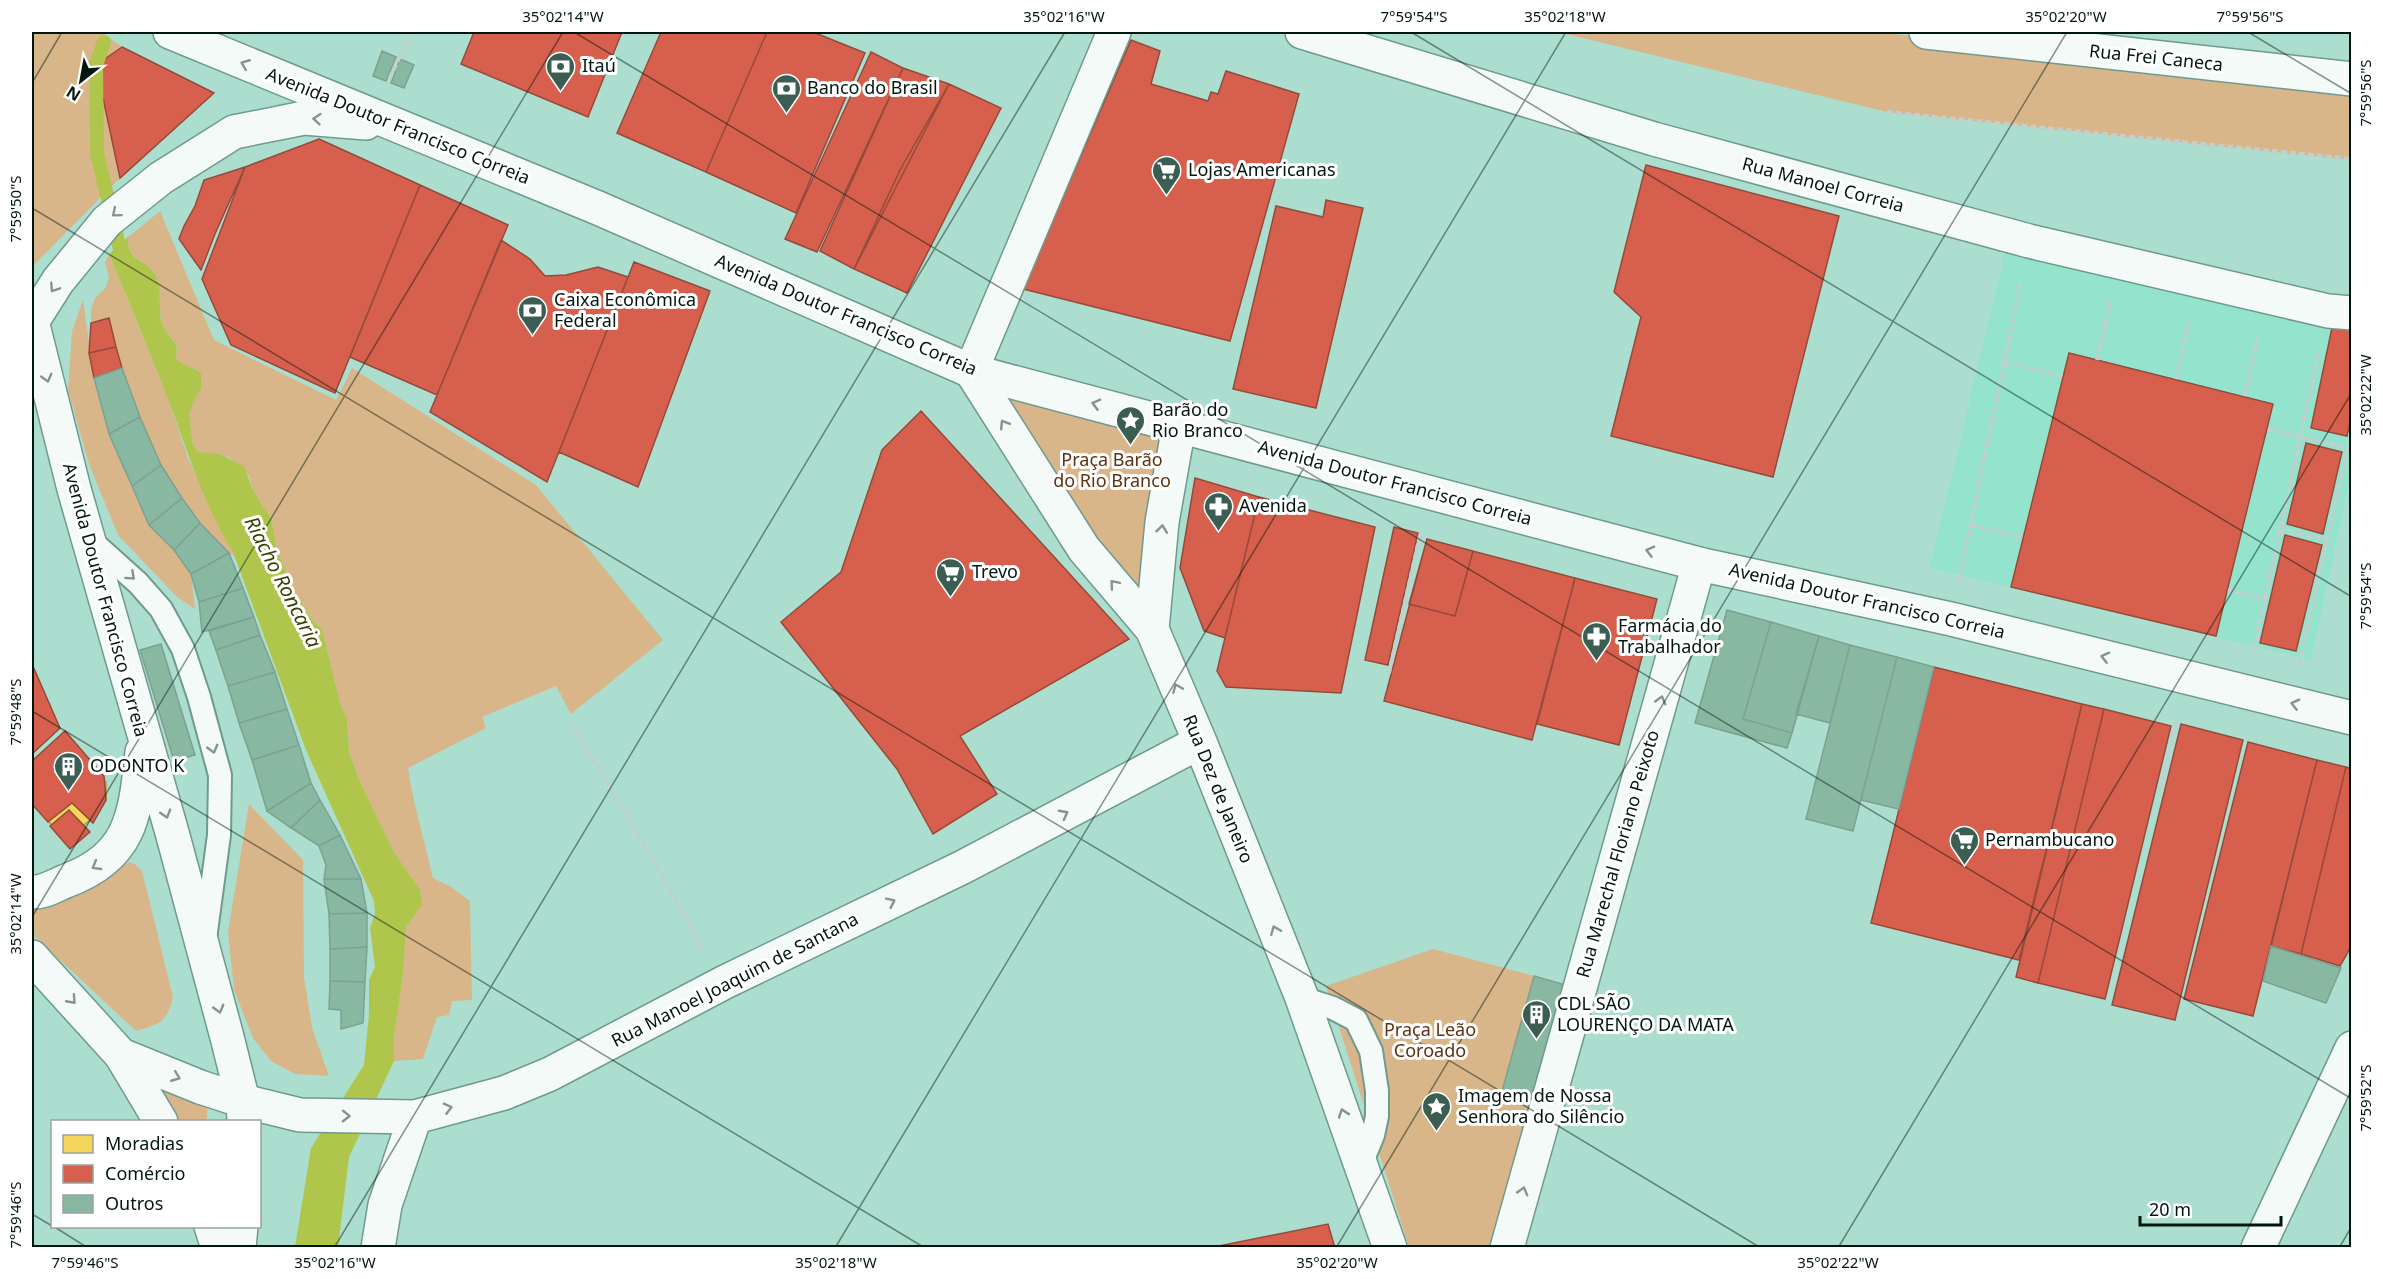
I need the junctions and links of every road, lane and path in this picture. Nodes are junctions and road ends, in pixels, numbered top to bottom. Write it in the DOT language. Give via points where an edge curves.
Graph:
graph roads {
  1 [pos="170,32"];
  2 [pos="411,32"];
  3 [pos="1114,32"];
  4 [pos="1302,32"];
  5 [pos="1926,32"];
  6 [pos="2352,79"];
  7 [pos="1887,112"];
  8 [pos="385,120"];
  9 [pos="2352,159"];
  10 [pos="2030,241"];
  11 [pos="2119,262"];
  12 [pos="2198,281"];
  13 [pos="2267,297"];
  14 [pos="2340,312"];
  15 [pos="32,321"];
  16 [pos="2097,360"];
  17 [pos="2004,362"];
  18 [pos="971,371"];
  19 [pos="2064,377"];
  20 [pos="2176,379"];
  21 [pos="2244,396"];
  22 [pos="1179,426"];
  23 [pos="2268,429"];
  24 [pos="2352,429"];
  25 [pos="2300,438"];
  26 [pos="2348,448"];
  27 [pos="1429,492"];
  28 [pos="1971,525"];
  29 [pos="2280,530"];
  30 [pos="87,537"];
  31 [pos="2023,538"];
  32 [pos="2326,540"];
  33 [pos="1699,564"];
  34 [pos="2228,590"];
  35 [pos="2265,599"];
  36 [pos="1951,619"];
  37 [pos="1152,629"];
  38 [pos="1389,673"];
  39 [pos="2245,692"];
  40 [pos="2290,703"];
  41 [pos="2352,718"];
  42 [pos="574,726"];
  43 [pos="2174,730"];
  44 [pos="143,738"];
  45 [pos="1200,742"];
  46 [pos="2161,789"];
  47 [pos="32,892"];
  48 [pos="204,952"];
  49 [pos="37,972"];
  50 [pos="724,982"];
  51 [pos="1302,998"];
  52 [pos="2352,1048"];
  53 [pos="121,1055"];
  54 [pos="244,1111"];
  55 [pos="403,1117"];
  56 [pos="160,1120"];
  57 [pos="1361,1164"];
  58 [pos="211,1228"];
  59 [pos="241,1228"];
  60 [pos="218,1248"];
  61 [pos="239,1248"];
  62 [pos="378,1248"];
  63 [pos="1390,1248"];
  64 [pos="1507,1248"];
  65 [pos="2258,1248"];
  8 -- 1 [label="street, Avenida Doutor Francisco Correia, one-way"];
  2 -- 8 [label="path"];
  3 -- 18 [label="street"];
  4 -- 10 [label="street, Rua Manoel Correia" via="1654,139"];
  5 -- 6 [label="street, Rua Frei Caneca"];
  7 -- 9 [label="path"];
  8 -- 15 [label="street, one-way" via="304,118 234,132 161,178 107,221 58,281"];
  8 -- 18 [label="street, Avenida Doutor Francisco Correia"];
  10 -- 11 [label="street, Rua Manoel Correia"];
  10 -- 17 [label="path"];
  11 -- 12 [label="street, Rua Manoel Correia"];
  11 -- 16 [label="path"];
  12 -- 13 [label="street, Rua Manoel Correia"];
  12 -- 20 [label="path"];
  13 -- 14 [label="street, Rua Manoel Correia"];
  13 -- 21 [label="path"];
  14 -- 25 [label="path"];
  15 -- 30 [label="street, Avenida Doutor Francisco Correia, one-way"];
  17 -- 19 [label="path"];
  17 -- 28 [label="path"];
  22 -- 18 [label="street, Avenida Doutor Francisco Correia, one-way"];
  37 -- 18 [label="street, Rua Dez de Janeiro, one-way" via="1084,549"];
  22 -- 27 [label="street, Avenida Doutor Francisco Correia"];
  37 -- 22 [label="street, one-way" via="1162,522"];
  23 -- 25 [label="path"];
  24 -- 26 [label="path"];
  25 -- 26 [label="path"];
  25 -- 29 [label="path"];
  26 -- 32 [label="path"];
  33 -- 27 [label="street, Avenida Doutor Francisco Correia, one-way"];
  27 -- 38 [label="path"];
  28 -- 31 [label="path"];
  28 -- 36 [label="path"];
  29 -- 32 [label="path"];
  29 -- 35 [label="path"];
  30 -- 44 [label="street, Avenida Doutor Francisco Correia"];
  30 -- 48 [label="lane, one-way" via="161,609 183,650 199,697 219,775 219,835"];
  32 -- 40 [label="path"];
  33 -- 36 [label="street, Avenida Doutor Francisco Correia"];
  64 -- 33 [label="street, Rua Marechal Floriano Peixoto, one-way"];
  34 -- 35 [label="path"];
  35 -- 39 [label="path"];
  39 -- 36 [label="street, Avenida Doutor Francisco Correia, one-way"];
  45 -- 37 [label="street, Rua Dez de Janeiro, one-way"];
  39 -- 40 [label="street, Avenida Doutor Francisco Correia"];
  41 -- 40 [label="street, Avenida Doutor Francisco Correia, one-way"];
  42 -- 50 [label="path"];
  43 -- 46 [label="path"];
  44 -- 47 [label="street, one-way" via="135,807 124,835 107,859 76,877"];
  44 -- 48 [label="street, Avenida Doutor Francisco Correia, one-way"];
  50 -- 45 [label="street, Rua Manoel Joaquim de Santana, one-way" via="963,867"];
  51 -- 45 [label="street, Rua Dez de Janeiro, one-way"];
  48 -- 54 [label="street, Avenida Doutor Francisco Correia, one-way"];
  49 -- 53 [label="street, one-way"];
  55 -- 50 [label="street, Rua Manoel Joaquim de Santana, one-way" via="504,1093 550,1074"];
  57 -- 51 [label="street, Rua Dez de Janeiro, one-way"];
  51 -- 57 [label="lane" via="1356,1020 1371,1051 1377,1116"];
  52 -- 65 [label="street"];
  53 -- 54 [label="street, Rua Manoel Joaquim de Santana, one-way" via="200,1087"];
  53 -- 56 [label="street"];
  54 -- 55 [label="street, Rua Manoel Joaquim de Santana, one-way"];
  55 -- 62 [label="street"];
  57 -- 63 [label="street, Rua Dez de Janeiro"];
  58 -- 60 [label="street"];
  59 -- 61 [label="street"];
}
